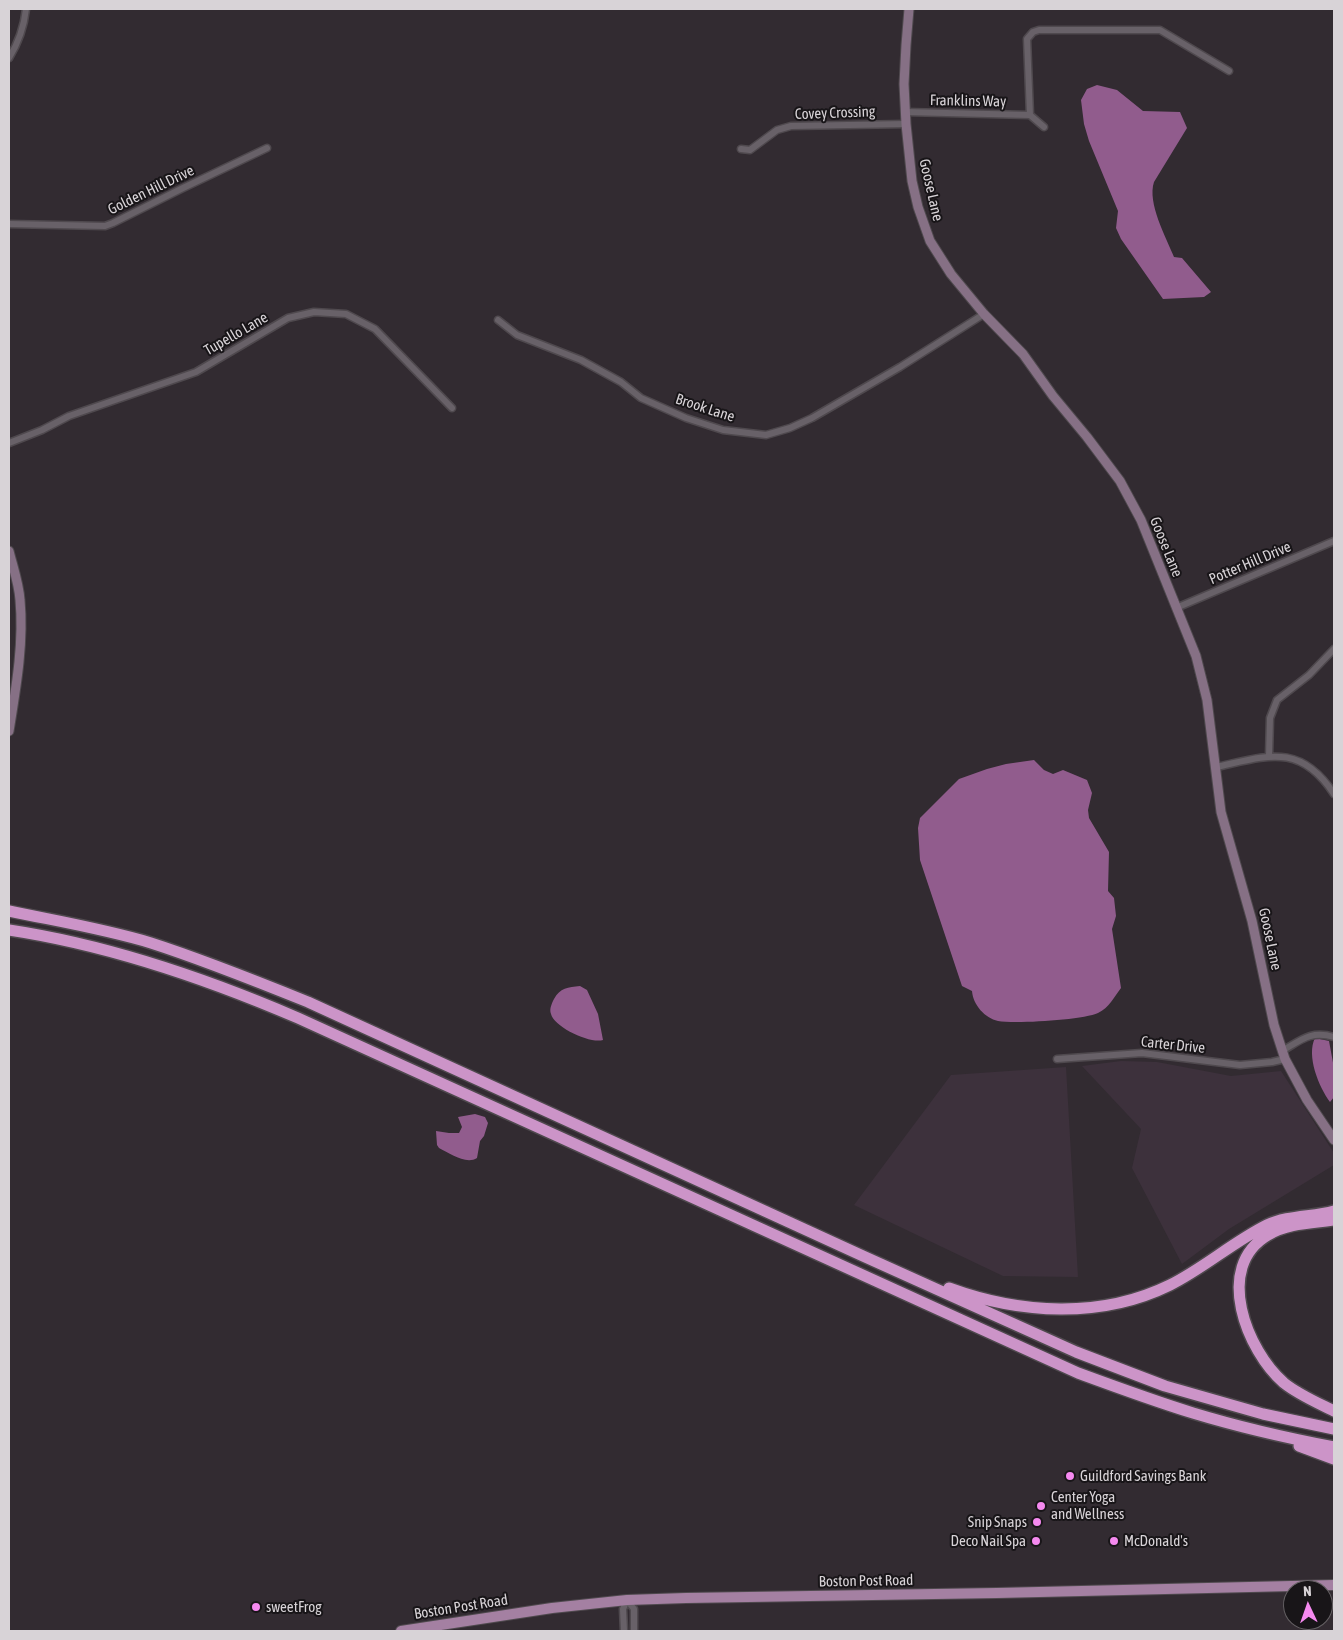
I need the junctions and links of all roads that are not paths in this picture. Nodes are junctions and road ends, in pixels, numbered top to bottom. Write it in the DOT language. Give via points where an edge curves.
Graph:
graph roads {
  1 [pos="26,9"];
  2 [pos="909,9"];
  3 [pos="9,58"];
  4 [pos="1230,71"];
  5 [pos="905,112"];
  6 [pos="1030,115"];
  7 [pos="906,124"];
  8 [pos="1044,127"];
  9 [pos="267,148"];
  10 [pos="742,150"];
  11 [pos="9,224"];
  12 [pos="984,314"];
  13 [pos="498,320"];
  14 [pos="452,408"];
  15 [pos="9,443"];
  16 [pos="1334,541"];
  17 [pos="9,551"];
  18 [pos="1176,608"];
  19 [pos="1334,649"];
  20 [pos="9,731"];
  21 [pos="1269,756"];
  22 [pos="1216,767"];
  23 [pos="1332,787"];
  24 [pos="1334,794"];
  25 [pos="9,912"];
  26 [pos="9,930"];
  27 [pos="1334,1037"];
  28 [pos="1284,1055"];
  29 [pos="1057,1059"];
  30 [pos="1334,1140"];
  31 [pos="1334,1211"];
  32 [pos="1334,1220"];
  33 [pos="863,1256"];
  34 [pos="1334,1411"];
  35 [pos="1240,1426"];
  36 [pos="1334,1429"];
  37 [pos="1334,1448"];
  38 [pos="1334,1459"];
  39 [pos="1334,1585"];
  40 [pos="627,1600"];
  41 [pos="401,1631"];
  42 [pos="624,1631"];
  43 [pos="634,1631"];
  1 -- 3 [label="street" via="20,39"];
  2 -- 5 [label="street, Goose Lane"];
  4 -- 6 [label="street, Franklins Way" via="1160,30 1039,30 1027,39"];
  5 -- 6 [label="street, Franklins Way"];
  5 -- 7 [label="street, Goose Lane"];
  6 -- 8 [label="street"];
  7 -- 10 [label="street, Covey Crossing" via="791,126 777,130 750,150"];
  7 -- 12 [label="street, Goose Lane" via="912,181 930,241 951,274"];
  9 -- 11 [label="street, Golden Hill Drive" via="113,224"];
  12 -- 13 [label="street, Brook Lane" via="812,418 766,435 723,430 686,418 641,398 621,382 581,360 517,335"];
  12 -- 18 [label="street, Goose Lane" via="1023,354 1120,480 1141,520"];
  14 -- 15 [label="street, Tupello Lane" via="375,328 346,314 314,312 288,318 196,372 70,416"];
  16 -- 18 [label="street, Potter Hill Drive"];
  17 -- 20 [label="street" via="20,599 20,622 18,674"];
  18 -- 22 [label="street, Goose Lane" via="1196,656 1205,691"];
  19 -- 21 [label="street" via="1309,675 1277,700 1270,718"];
  21 -- 22 [label="street"];
  21 -- 23 [label="street" via="1292,757 1309,766"];
  22 -- 28 [label="street, Goose Lane" via="1222,812 1244,888 1274,1025"];
  23 -- 24 [label="street"];
  25 -- 33 [label="highway" via="149,942 275,988"];
  26 -- 35 [label="highway" via="168,967 233,990 1078,1373"];
  27 -- 28 [label="street" via="1310,1035"];
  28 -- 29 [label="street, Carter Drive" via="1272,1062 1240,1065 1142,1053"];
  28 -- 30 [label="street, Goose Lane" via="1307,1100"];
  31 -- 33 [label="highway" via="1269,1224 1169,1285 1104,1306 1040,1309 1006,1305"];
  32 -- 34 [label="highway" via="1287,1227 1267,1235 1251,1250 1242,1268 1239,1291 1242,1314 1251,1340 1266,1363 1285,1383"];
  33 -- 36 [label="highway" via="1076,1352 1165,1386 1263,1414"];
  35 -- 37 [label="highway"];
  35 -- 38 [label="highway"];
  39 -- 40 [label="main road, Boston Post Road"];
  40 -- 41 [label="main road, Boston Post Road"];
  40 -- 42 [label="street" via="623,1608"];
  40 -- 43 [label="street" via="634,1609"];
}
